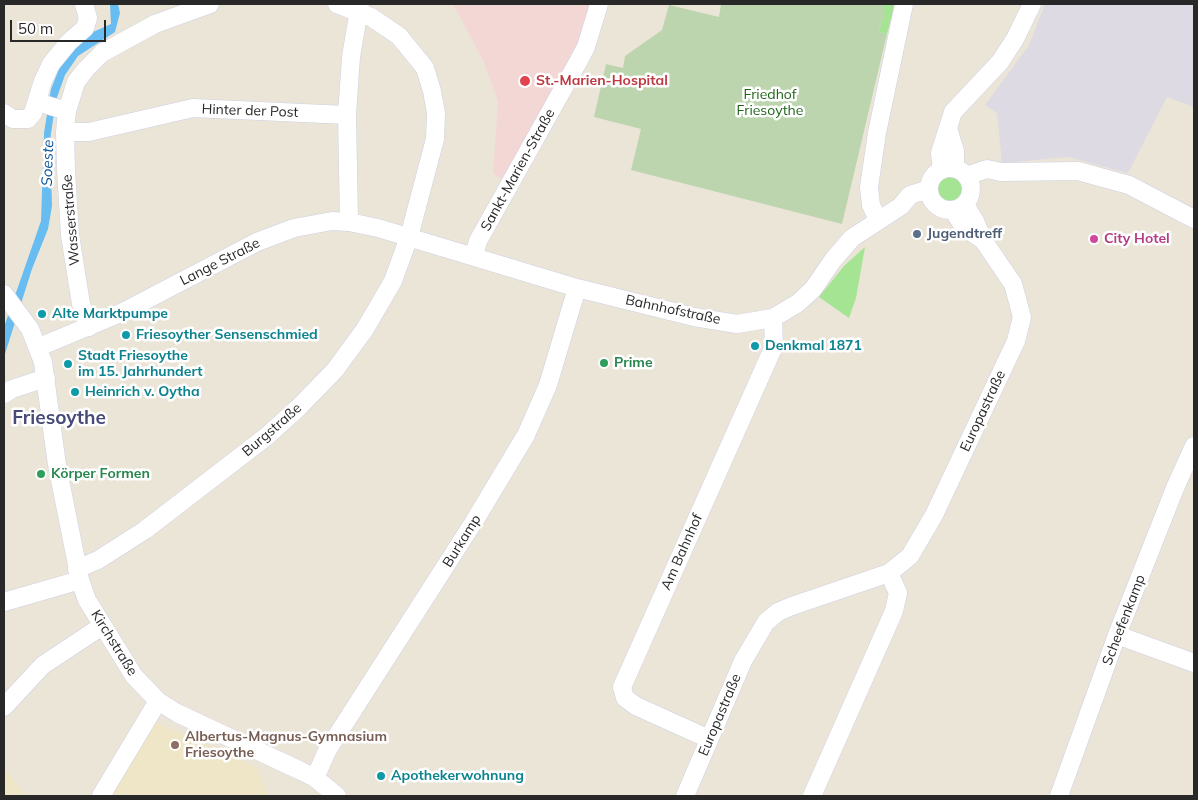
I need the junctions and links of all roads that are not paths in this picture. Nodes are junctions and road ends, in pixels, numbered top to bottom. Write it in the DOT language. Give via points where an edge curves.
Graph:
graph roads {
  1 [pos="84,4"];
  2 [pos="210,4"];
  3 [pos="337,4"];
  4 [pos="599,4"];
  5 [pos="904,4"];
  6 [pos="1032,4"];
  7 [pos="358,8"];
  8 [pos="53,107"];
  9 [pos="4,113"];
  10 [pos="347,115"];
  11 [pos="65,132"];
  12 [pos="959,176"];
  13 [pos="931,196"];
  14 [pos="959,207"];
  15 [pos="1194,219"];
  16 [pos="878,220"];
  17 [pos="349,222"];
  18 [pos="409,237"];
  19 [pos="474,255"];
  20 [pos="577,288"];
  21 [pos="6,296"];
  22 [pos="773,318"];
  23 [pos="89,327"];
  24 [pos="39,347"];
  25 [pos="46,378"];
  26 [pos="4,394"];
  27 [pos="1193,450"];
  28 [pos="889,572"];
  29 [pos="79,574"];
  30 [pos="4,602"];
  31 [pos="102,626"];
  32 [pos="1117,634"];
  33 [pos="1194,663"];
  34 [pos="158,701"];
  35 [pos="4,707"];
  36 [pos="710,739"];
  37 [pos="315,778"];
  38 [pos="101,796"];
  39 [pos="338,796"];
  40 [pos="685,796"];
  41 [pos="812,796"];
  42 [pos="1059,796"];
  1 -- 8 [label="street" via="88,18 85,28 51,64 43,80"];
  2 -- 8 [label="street, Wasserstraße" via="155,24 102,53"];
  3 -- 7 [label="street"];
  4 -- 19 [label="street, Sankt-Marien-Straße" via="586,46 478,241"];
  5 -- 16 [label="street" via="869,187 871,205"];
  6 -- 12 [label="street" via="1000,62 953,112 948,127"];
  7 -- 10 [label="street"];
  7 -- 18 [label="street" via="399,36 425,68 432,91 436,139"];
  8 -- 9 [label="street" via="28,119 13,119"];
  8 -- 11 [label="street, Wasserstraße"];
  10 -- 11 [label="street, Hinter der Post" via="193,108 89,132"];
  10 -- 17 [label="street"];
  11 -- 23 [label="street, Wasserstraße" via="70,234 81,304"];
  12 -- 13 [label="street" via="933,178"];
  12 -- 14 [label="street" via="969,200"];
  12 -- 15 [label="street" via="990,181 1001,172 1059,170 1102,176 1129,185"];
  13 -- 14 [label="street" via="946,210"];
  13 -- 16 [label="street, Bahnhofstraße" via="910,195 901,206"];
  14 -- 28 [label="street, Europastraße" via="964,227 983,240 1013,284 1022,317 1016,341 923,536 910,556"];
  16 -- 22 [label="street, Bahnhofstraße" via="852,238 798,304"];
  17 -- 18 [label="street, Lange Straße"];
  17 -- 23 [label="street, Lange Straße" via="332,221 294,228 258,242"];
  18 -- 19 [label="street, Bahnhofstraße"];
  18 -- 29 [label="street, Burgstraße" via="392,281 365,329 335,370 298,408 232,464 145,530"];
  19 -- 20 [label="street, Bahnhofstraße"];
  20 -- 22 [label="street, Bahnhofstraße" via="737,324"];
  20 -- 37 [label="street, Burkamp" via="548,385 526,435 476,520 327,751"];
  21 -- 24 [label="street, Kirchstraße"];
  22 -- 36 [label="street, Am Bahnhof" via="774,346 622,687 625,698 636,706"];
  23 -- 24 [label="street, Lange Straße"];
  24 -- 25 [label="street, Kirchstraße"];
  25 -- 26 [label="street"];
  25 -- 29 [label="street, Kirchstraße" via="57,465"];
  27 -- 32 [label="street, Scheefenkamp"];
  28 -- 36 [label="street, Europastraße" via="792,606 766,622 742,661"];
  28 -- 41 [label="street" via="898,593 894,611"];
  29 -- 30 [label="street, Burgstraße"];
  29 -- 31 [label="street, Kirchstraße" via="87,600"];
  31 -- 34 [label="street, Kirchstraße" via="134,676"];
  31 -- 35 [label="street" via="42,665"];
  32 -- 33 [label="street"];
  32 -- 42 [label="street, Scheefenkamp"];
  34 -- 37 [label="street, Kirchstraße" via="203,726"];
  34 -- 38 [label="street"];
  36 -- 40 [label="street, Europastraße"];
  37 -- 39 [label="street, Kirchstraße"];
}
